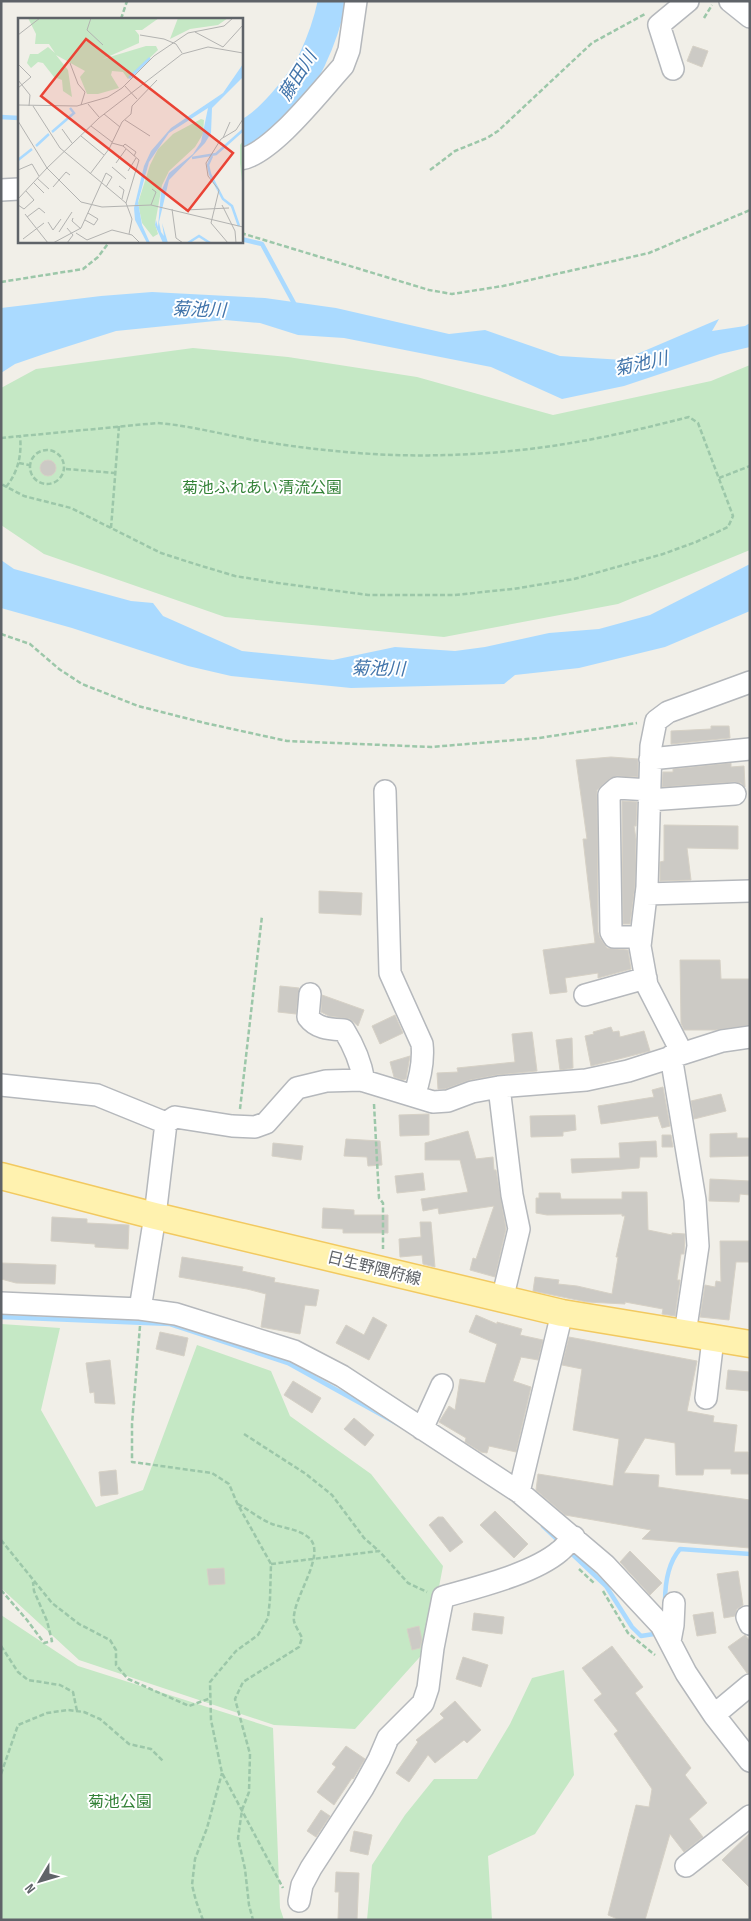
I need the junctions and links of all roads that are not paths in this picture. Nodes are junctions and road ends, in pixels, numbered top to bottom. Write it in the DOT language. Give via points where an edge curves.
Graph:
graph roads {
  1 [pos="356,1"];
  2 [pos="688,1"];
  3 [pos="730,1"];
  4 [pos="750,18"];
  5 [pos="673,70"];
  6 [pos="242,159"];
  7 [pos="18,189"];
  8 [pos="1,190"];
  9 [pos="750,682"];
  10 [pos="750,749"];
  11 [pos="650,759"];
  12 [pos="386,791"];
  13 [pos="735,794"];
  14 [pos="649,795"];
  15 [pos="750,892"];
  16 [pos="646,894"];
  17 [pos="641,937"];
  18 [pos="646,978"];
  19 [pos="310,994"];
  20 [pos="585,995"];
  21 [pos="750,1037"];
  22 [pos="677,1055"];
  23 [pos="371,1083"];
  24 [pos="1,1085"];
  25 [pos="500,1087"];
  26 [pos="414,1096"];
  27 [pos="166,1123"];
  28 [pos="1,1176"];
  29 [pos="155,1216"];
  30 [pos="502,1300"];
  31 [pos="1,1303"];
  32 [pos="562,1313"];
  33 [pos="140,1318"];
  34 [pos="685,1334"];
  35 [pos="713,1338"];
  36 [pos="750,1344"];
  37 [pos="442,1386"];
  38 [pos="706,1398"];
  39 [pos="422,1429"];
  40 [pos="520,1492"];
  41 [pos="566,1544"];
  42 [pos="674,1603"];
  43 [pos="663,1648"];
  44 [pos="750,1685"];
  45 [pos="714,1715"];
  46 [pos="750,1761"];
  47 [pos="750,1816"];
  48 [pos="686,1866"];
  49 [pos="299,1901"];
  1 -- 6 [label="street" via="349,50 343,66 269,145"];
  2 -- 5 [label="street" via="659,25"];
  3 -- 4 [label="street"];
  7 -- 8 [label="street"];
  9 -- 11 [label="street" via="668,712 656,721"];
  10 -- 11 [label="street"];
  11 -- 14 [label="street"];
  12 -- 26 [label="street" via="390,973 422,1044 423,1054"];
  13 -- 14 [label="street"];
  14 -- 16 [label="street"];
  14 -- 17 [label="street" via="617,788 609,795 611,932 614,937"];
  15 -- 16 [label="street"];
  16 -- 17 [label="street"];
  17 -- 18 [label="street"];
  18 -- 20 [label="street"];
  18 -- 22 [label="street"];
  19 -- 23 [label="street" via="308,1017 322,1028 344,1030"];
  21 -- 22 [label="street" via="722,1041"];
  22 -- 25 [label="street" via="586,1080"];
  22 -- 34 [label="street" via="698,1246"];
  23 -- 26 [label="street"];
  23 -- 27 [label="street" via="326,1082 297,1088 266,1123 255,1127 175,1117"];
  24 -- 27 [label="street" via="98,1095"];
  25 -- 26 [label="street" via="448,1101 433,1102"];
  25 -- 30 [label="street" via="519,1229"];
  27 -- 29 [label="street"];
  28 -- 29 [label="main road, 日生野隈府線"];
  29 -- 30 [label="main road, 日生野隈府線"];
  29 -- 33 [label="street"];
  30 -- 32 [label="main road, 日生野隈府線"];
  31 -- 33 [label="street"];
  32 -- 34 [label="main road, 日生野隈府線"];
  32 -- 40 [label="street"];
  33 -- 39 [label="street" via="176,1314 294,1351 342,1376"];
  34 -- 35 [label="main road, 日生野隈府線"];
  35 -- 36 [label="main road, 日生野隈府線"];
  35 -- 38 [label="street"];
  37 -- 39 [label="street"];
  39 -- 40 [label="street"];
  40 -- 41 [label="street"];
  41 -- 43 [label="street" via="605,1565 661,1625"];
  41 -- 49 [label="street" via="531,1567 443,1597 423,1703 388,1738 363,1788 311,1868 302,1885"];
  42 -- 43 [label="street" via="673,1625"];
  43 -- 45 [label="street" via="686,1673"];
  44 -- 45 [label="street"];
  45 -- 46 [label="street"];
  47 -- 48 [label="street"];
}
